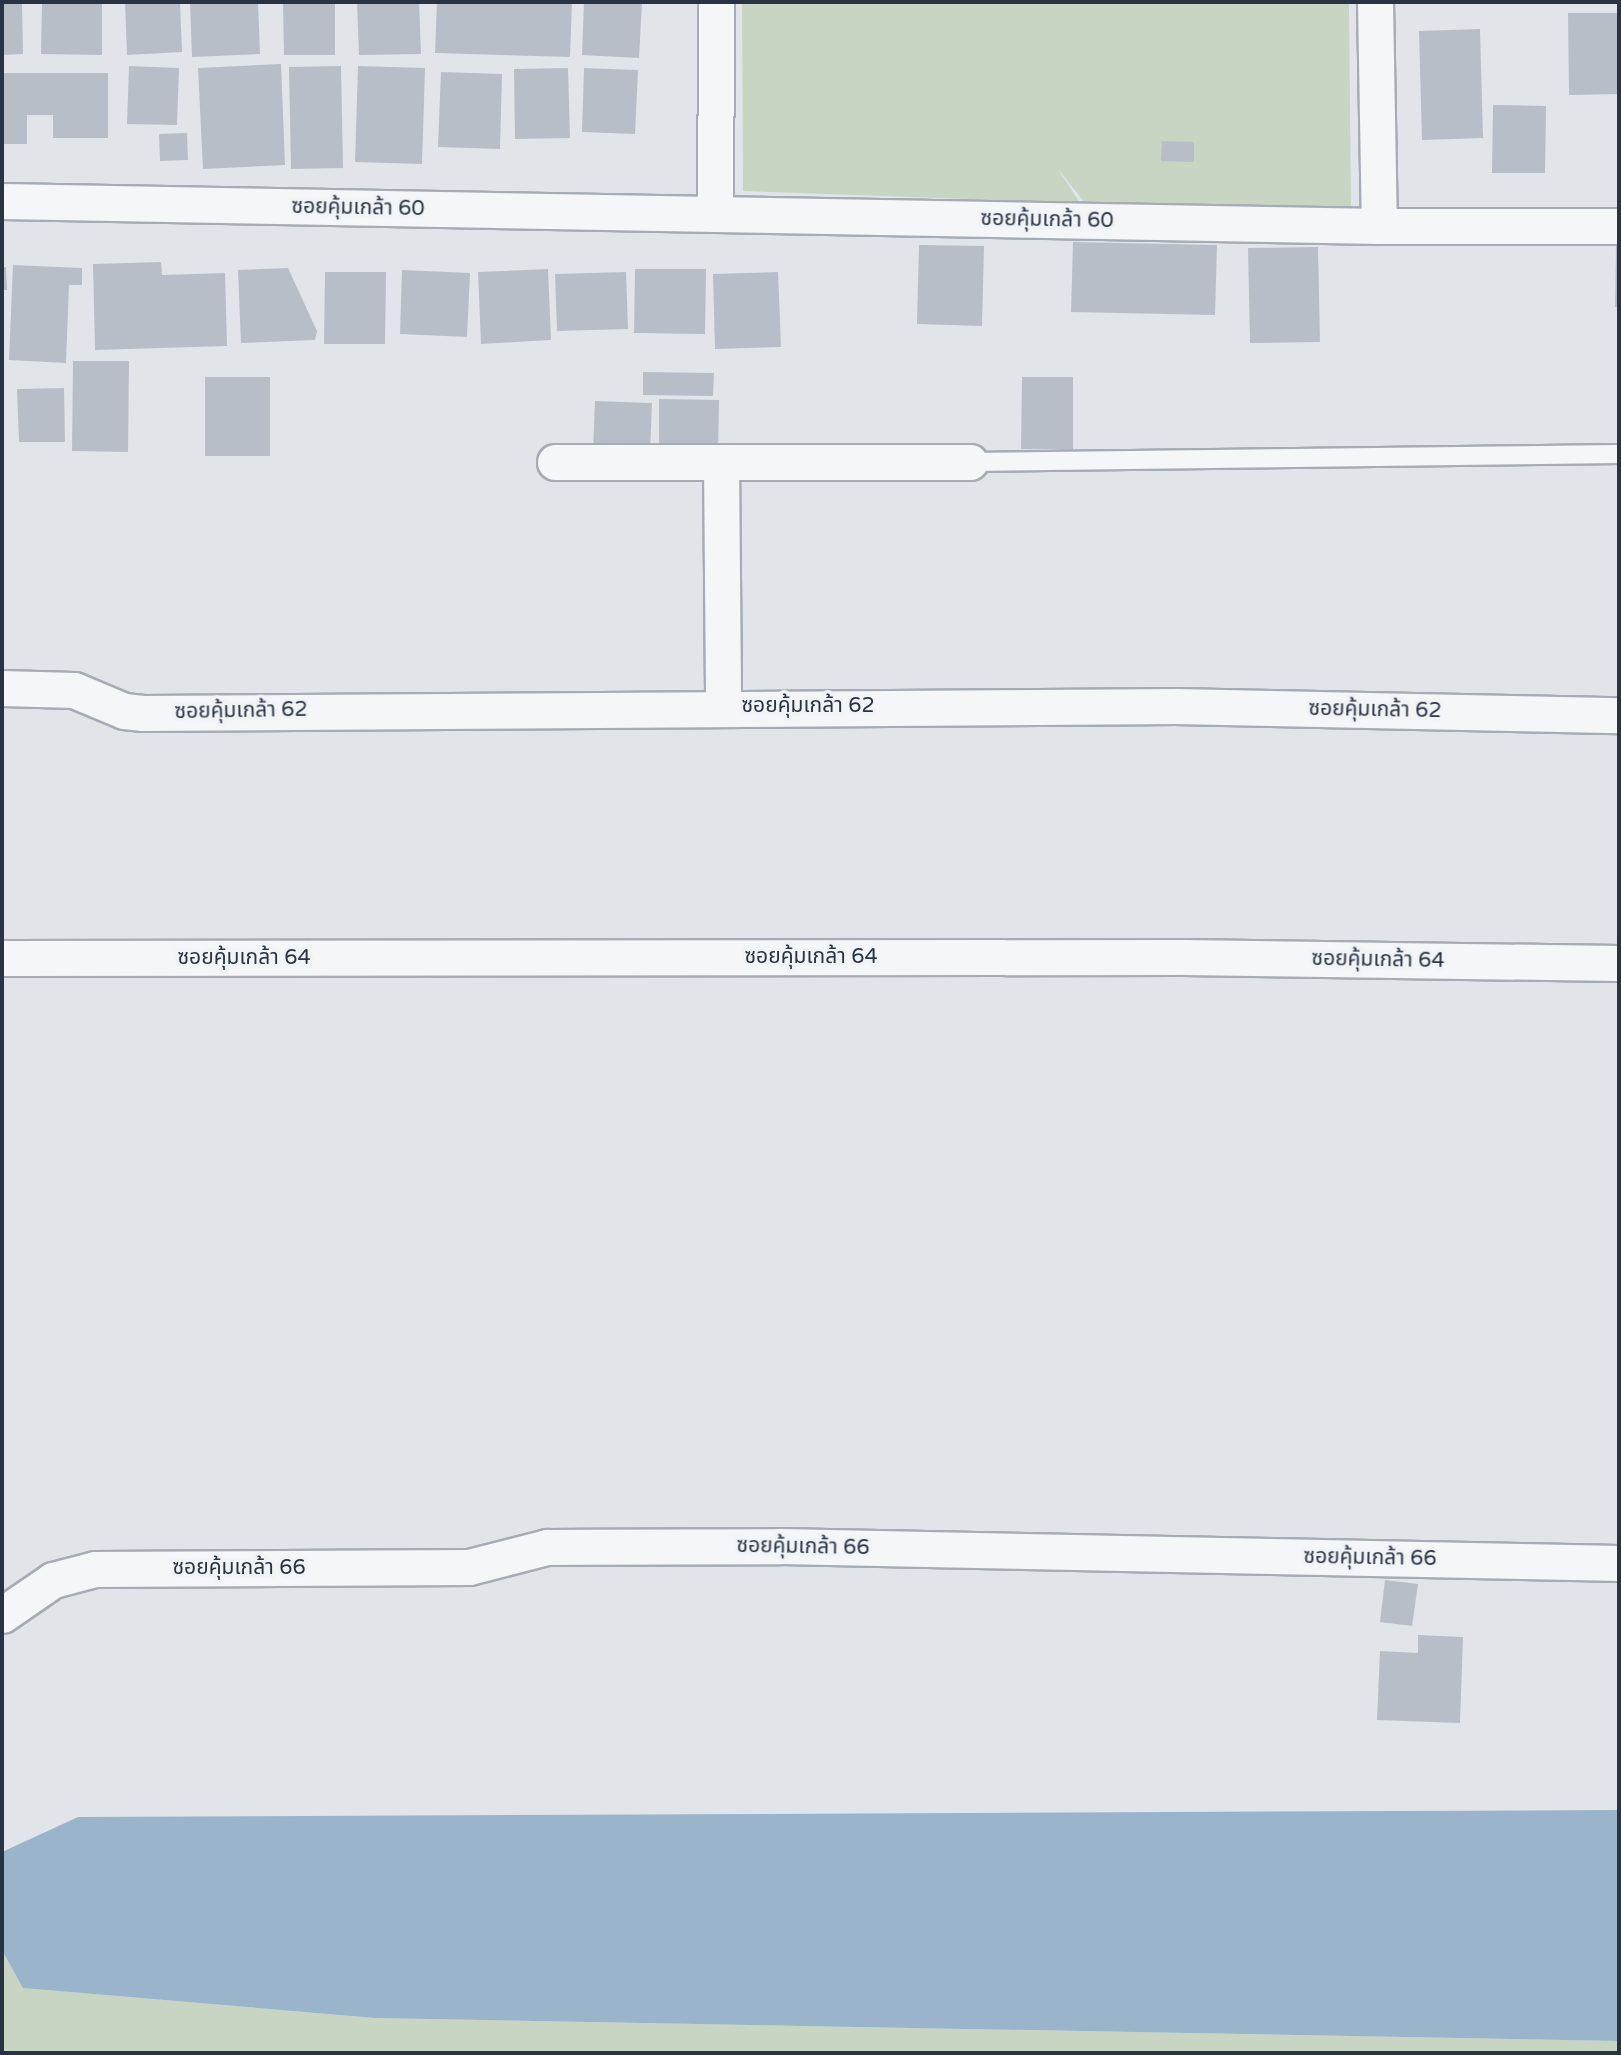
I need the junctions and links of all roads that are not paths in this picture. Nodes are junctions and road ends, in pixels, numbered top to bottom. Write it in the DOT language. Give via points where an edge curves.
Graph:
graph roads {
  1 [pos="716,2"];
  2 [pos="1375,2"];
  3 [pos="2,201"];
  4 [pos="715,214"];
  5 [pos="1379,226"];
  6 [pos="1619,226"];
  7 [pos="1619,454"];
  8 [pos="555,462"];
  9 [pos="721,462"];
  10 [pos="970,462"];
  11 [pos="2,688"];
  12 [pos="723,706"];
  13 [pos="1619,715"];
  14 [pos="2,958"];
  15 [pos="1619,963"];
  16 [pos="1619,1563"];
  17 [pos="2,1615"];
  1 -- 4 [label="street"];
  2 -- 5 [label="street"];
  3 -- 4 [label="street, ซอยคุ้มเกล้า 60"];
  4 -- 5 [label="street, ซอยคุ้มเกล้า 60"];
  5 -- 6 [label="street, ซอยคุ้มเกล้า 60"];
  7 -- 10 [label="lane"];
  8 -- 9 [label="street"];
  9 -- 10 [label="street"];
  9 -- 12 [label="street"];
  11 -- 12 [label="street, ซอยคุ้มเกล้า 62" via="74,690 124,711 144,713"];
  12 -- 13 [label="street, ซอยคุ้มเกล้า 62" via="1175,706"];
  14 -- 15 [label="street, ซอยคุ้มเกล้า 64" via="1183,957"];
  16 -- 17 [label="street, ซอยคุ้มเกล้า 66" via="780,1546 547,1548 469,1567 95,1569 53,1580"];
}
